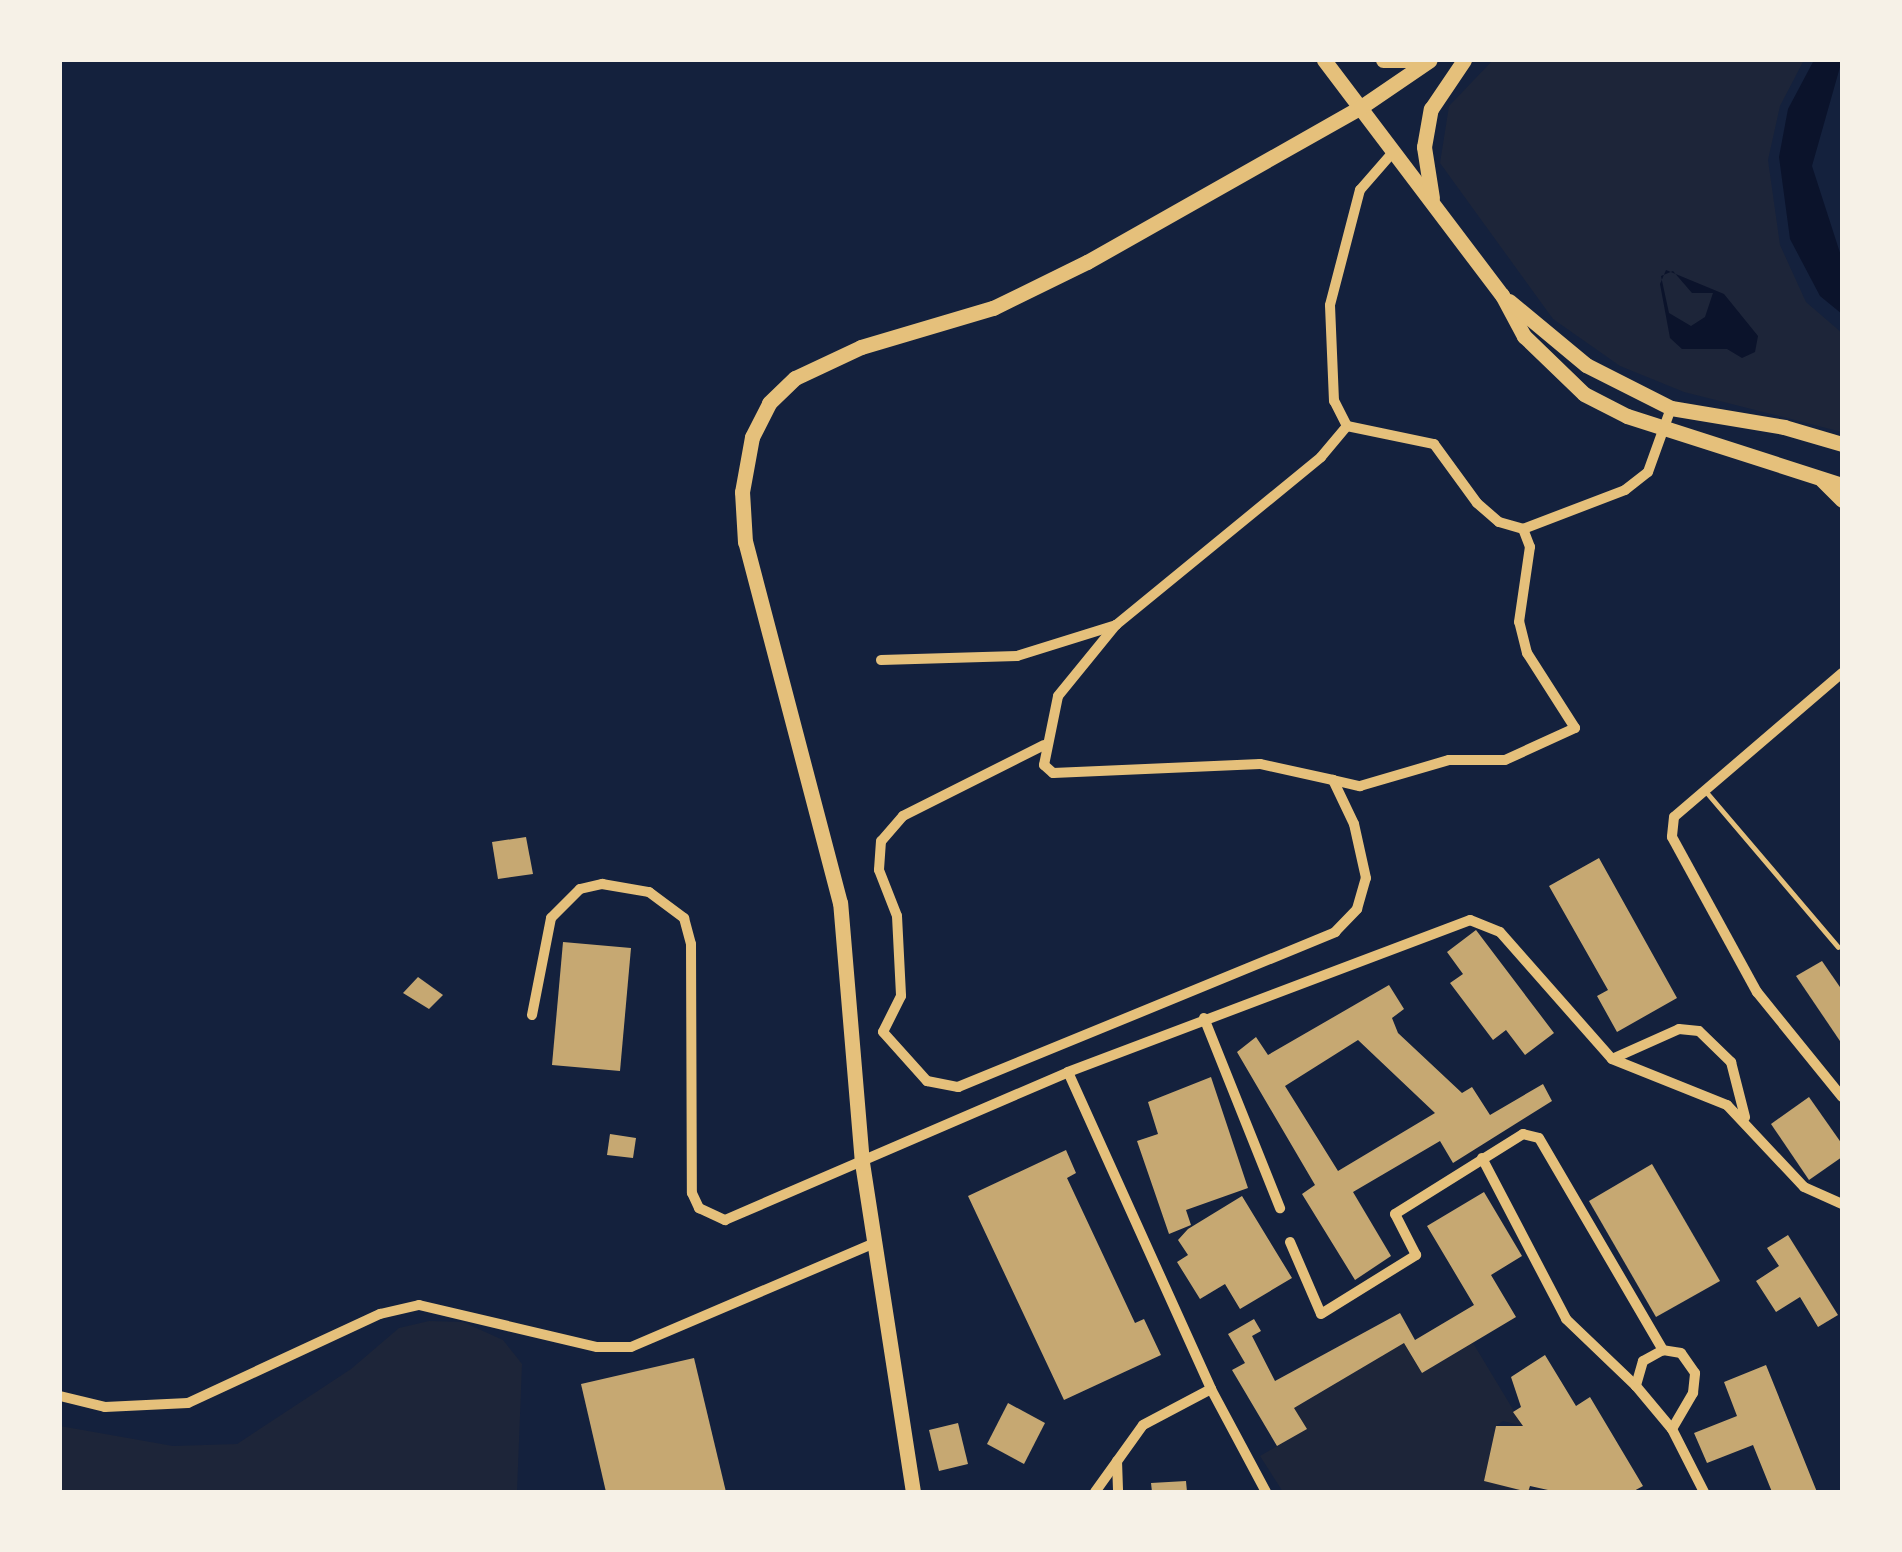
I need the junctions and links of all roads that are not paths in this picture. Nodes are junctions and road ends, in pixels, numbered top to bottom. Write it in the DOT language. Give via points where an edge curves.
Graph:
graph roads {
  1 [pos="1324,60"];
  2 [pos="1383,60"];
  3 [pos="1412,60"];
  4 [pos="1430,60"];
  5 [pos="1464,60"];
  6 [pos="1360,107"];
  7 [pos="1394,151"];
  8 [pos="1433,202"];
  9 [pos="1502,295"];
  10 [pos="1671,408"];
  11 [pos="1348,426"];
  12 [pos="1662,428"];
  13 [pos="1842,444"];
  14 [pos="1812,470"];
  15 [pos="1842,484"];
  16 [pos="1842,500"];
  17 [pos="1523,529"];
  18 [pos="1116,625"];
  19 [pos="881,660"];
  20 [pos="1842,673"];
  21 [pos="1044,745"];
  22 [pos="1333,780"];
  23 [pos="1705,790"];
  24 [pos="1838,947"];
  25 [pos="532,1015"];
  26 [pos="1204,1018"];
  27 [pos="1612,1059"];
  28 [pos="1068,1072"];
  29 [pos="1842,1097"];
  30 [pos="1745,1117"];
  31 [pos="1482,1158"];
  32 [pos="862,1163"];
  33 [pos="1842,1204"];
  34 [pos="1280,1208"];
  35 [pos="1290,1242"];
  36 [pos="872,1244"];
  37 [pos="1663,1350"];
  38 [pos="1636,1386"];
  39 [pos="1211,1390"];
  40 [pos="60,1396"];
  41 [pos="1672,1429"];
  42 [pos="1117,1460"];
  43 [pos="913,1492"];
  44 [pos="1095,1492"];
  45 [pos="1118,1492"];
  46 [pos="1266,1492"];
  47 [pos="1704,1492"];
  1 -- 6 [label="main road"];
  2 -- 3 [label="main road"];
  4 -- 6 [label="main road"];
  5 -- 8 [label="main road" via="1431,109 1424,147"];
  6 -- 7 [label="main road"];
  6 -- 32 [label="main road" via="994,308 861,347 794,378 769,403 752,437 742,492 745,542 840,903"];
  7 -- 8 [label="main road"];
  7 -- 11 [label="street" via="1360,190 1330,304 1334,400"];
  8 -- 9 [label="main road"];
  9 -- 10 [label="main road" via="1586,365"];
  9 -- 12 [label="main road" via="1524,336 1558,372 1598,402"];
  10 -- 12 [label="street"];
  10 -- 13 [label="main road"];
  11 -- 17 [label="street" via="1434,444 1477,502 1498,522"];
  11 -- 18 [label="street" via="1321,457"];
  12 -- 14 [label="main road"];
  12 -- 17 [label="street" via="1648,472 1625,490"];
  14 -- 15 [label="main road"];
  14 -- 16 [label="main road"];
  17 -- 22 [label="street" via="1530,547 1518,622 1527,653 1574,728 1504,760 1449,760 1360,786"];
  18 -- 19 [label="street" via="1016,656"];
  18 -- 21 [label="street" via="1058,696"];
  20 -- 23 [label="street"];
  21 -- 22 [label="street" via="1044,764 1054,773 1260,764"];
  21 -- 22 [label="street" via="903,816 880,841 879,870 896,916 902,996 883,1032 927,1081 958,1087 1335,932 1358,909 1366,878 1354,824"];
  23 -- 24 [label="lane"];
  23 -- 29 [label="street" via="1674,817 1672,837 1756,992"];
  25 -- 32 [label="street" via="551,918 580,888 602,884 650,892 684,918 692,944 690,1172 699,1208 712,1217 738,1218"];
  26 -- 27 [label="street" via="1470,920 1500,932"];
  26 -- 28 [label="street"];
  26 -- 34 [label="street"];
  27 -- 30 [label="street"];
  27 -- 30 [label="street" via="1679,1028 1700,1031 1731,1062"];
  28 -- 32 [label="street"];
  28 -- 39 [label="street"];
  30 -- 33 [label="street" via="1804,1187"];
  31 -- 35 [label="street" via="1396,1214 1416,1254 1321,1314"];
  31 -- 37 [label="street" via="1523,1134 1539,1138"];
  31 -- 38 [label="street" via="1566,1320"];
  32 -- 36 [label="main road"];
  36 -- 40 [label="street" via="631,1347 597,1347 418,1306 380,1314 188,1403 106,1406"];
  36 -- 43 [label="main road"];
  37 -- 38 [label="street" via="1643,1362"];
  37 -- 41 [label="street" via="1681,1353 1694,1373 1694,1392"];
  38 -- 41 [label="street"];
  39 -- 42 [label="street" via="1143,1425"];
  39 -- 46 [label="street"];
  41 -- 47 [label="street"];
  42 -- 44 [label="street"];
  42 -- 45 [label="street"];
}
